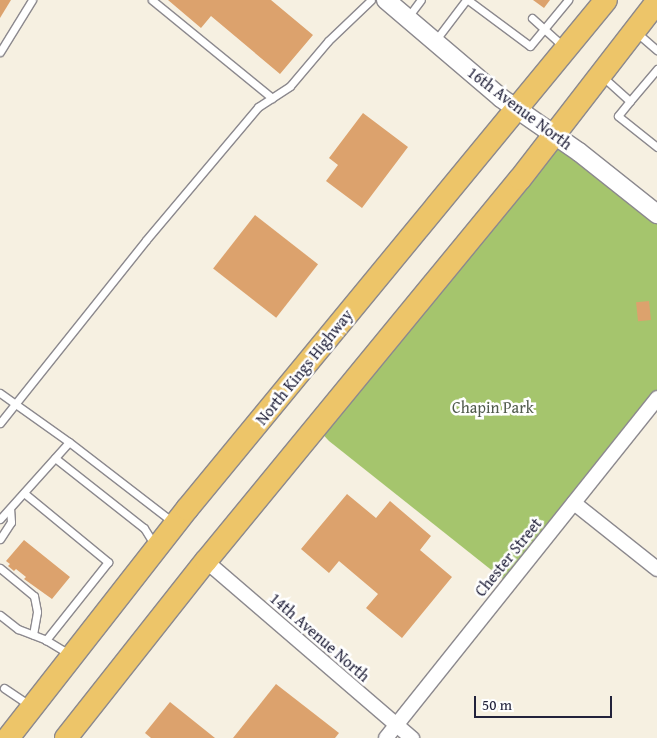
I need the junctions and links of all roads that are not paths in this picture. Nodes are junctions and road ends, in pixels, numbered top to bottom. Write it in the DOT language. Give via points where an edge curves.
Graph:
graph roads {
  1 [pos="32,0"];
  2 [pos="152,0"];
  3 [pos="370,0"];
  4 [pos="386,0"];
  5 [pos="421,0"];
  6 [pos="467,0"];
  7 [pos="568,0"];
  8 [pos="606,0"];
  9 [pos="657,2"];
  10 [pos="407,17"];
  11 [pos="532,18"];
  12 [pos="544,30"];
  13 [pos="635,31"];
  14 [pos="434,42"];
  15 [pos="567,49"];
  16 [pos="657,50"];
  17 [pos="0,52"];
  18 [pos="657,69"];
  19 [pos="601,75"];
  20 [pos="272,98"];
  21 [pos="630,101"];
  22 [pos="517,108"];
  23 [pos="555,135"];
  24 [pos="657,147"];
  25 [pos="657,214"];
  26 [pos="0,393"];
  27 [pos="657,398"];
  28 [pos="15,404"];
  29 [pos="0,423"];
  30 [pos="69,442"];
  31 [pos="55,458"];
  32 [pos="24,493"];
  33 [pos="574,503"];
  34 [pos="10,509"];
  35 [pos="0,520"];
  36 [pos="175,524"];
  37 [pos="0,539"];
  38 [pos="156,549"];
  39 [pos="206,561"];
  40 [pos="0,568"];
  41 [pos="657,569"];
  42 [pos="0,615"];
  43 [pos="33,635"];
  44 [pos="46,640"];
  45 [pos="71,655"];
  46 [pos="4,688"];
  47 [pos="32,707"];
  48 [pos="396,726"];
  49 [pos="8,738"];
  50 [pos="66,738"];
  51 [pos="386,738"];
  52 [pos="412,738"];
  1 -- 17 [label="lane"];
  2 -- 20 [label="lane"];
  3 -- 20 [label="lane" via="328,41 290,86"];
  4 -- 10 [label="street, 16th Avenue North"];
  5 -- 10 [label="lane"];
  6 -- 12 [label="lane" via="530,46"];
  6 -- 14 [label="lane"];
  7 -- 12 [label="lane"];
  8 -- 15 [label="main road, North Kings Highway"];
  9 -- 13 [label="main road"];
  10 -- 14 [label="street, 16th Avenue North"];
  11 -- 12 [label="lane"];
  12 -- 15 [label="lane"];
  13 -- 16 [label="lane"];
  13 -- 19 [label="main road"];
  14 -- 22 [label="street, 16th Avenue North"];
  15 -- 22 [label="main road, North Kings Highway"];
  18 -- 21 [label="lane"];
  19 -- 21 [label="lane"];
  19 -- 23 [label="main road"];
  20 -- 28 [label="lane" via="258,108 197,179"];
  21 -- 24 [label="lane" via="618,116"];
  22 -- 23 [label="street, 16th Avenue North"];
  22 -- 36 [label="main road, North Kings Highway"];
  23 -- 25 [label="street, 16th Avenue North"];
  23 -- 39 [label="main road"];
  26 -- 28 [label="lane"];
  27 -- 33 [label="street, Chester Street"];
  28 -- 29 [label="lane"];
  28 -- 30 [label="lane"];
  30 -- 31 [label="lane"];
  30 -- 36 [label="lane"];
  31 -- 32 [label="lane"];
  31 -- 38 [label="lane" via="144,528"];
  32 -- 34 [label="lane"];
  32 -- 44 [label="lane" via="108,562"];
  33 -- 41 [label="street"];
  33 -- 48 [label="street, Chester Street"];
  34 -- 35 [label="lane"];
  34 -- 37 [label="lane" via="11,522"];
  36 -- 38 [label="main road, North Kings Highway"];
  38 -- 45 [label="main road, North Kings Highway"];
  39 -- 48 [label="street, 14th Avenue North"];
  39 -- 50 [label="main road"];
  40 -- 43 [label="lane" via="34,596 37,612"];
  42 -- 43 [label="lane" via="18,629"];
  43 -- 44 [label="lane"];
  44 -- 45 [label="lane"];
  45 -- 47 [label="main road, North Kings Highway"];
  46 -- 47 [label="lane"];
  47 -- 49 [label="main road, North Kings Highway"];
  48 -- 51 [label="street, Chester Street"];
  48 -- 52 [label="street, 14th Avenue North"];
}
